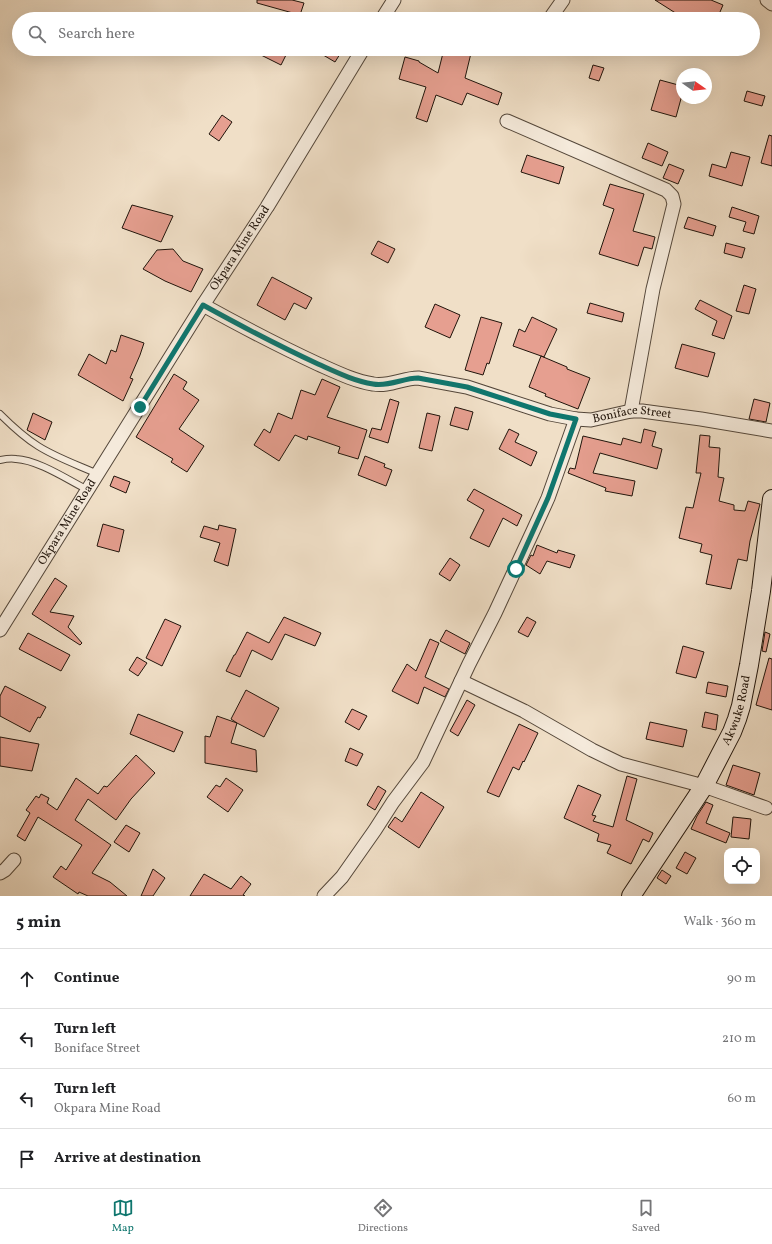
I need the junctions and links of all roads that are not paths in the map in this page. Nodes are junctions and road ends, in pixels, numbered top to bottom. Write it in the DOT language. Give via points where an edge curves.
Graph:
graph roads {
  1 [pos="394,0"];
  2 [pos="563,0"];
  3 [pos="767,0"];
  4 [pos="772,4"];
  5 [pos="386,12"];
  6 [pos="555,12"];
  7 [pos="359,56"];
  8 [pos="507,121"];
  9 [pos="203,305"];
  10 [pos="631,411"];
  11 [pos="0,414"];
  12 [pos="576,419"];
  13 [pos="772,431"];
  14 [pos="0,460"];
  15 [pos="98,474"];
  16 [pos="88,490"];
  17 [pos="772,499"];
  18 [pos="0,630"];
  19 [pos="461,681"];
  20 [pos="704,786"];
  21 [pos="766,808"];
  22 [pos="14,860"];
  23 [pos="0,873"];
  24 [pos="324,896"];
  25 [pos="631,896"];
  1 -- 5 [label="street"];
  2 -- 6 [label="street"];
  3 -- 4 [label="street"];
  7 -- 9 [label="street, Okpara Mine Road" via="267,208"];
  8 -- 10 [label="street" via="666,190 672,196 674,204 653,289"];
  9 -- 12 [label="street, Boniface Street" via="303,357 363,382 384,385 418,378 467,387 550,414"];
  9 -- 15 [label="street, Okpara Mine Road"];
  10 -- 12 [label="street, Boniface Street" via="591,420"];
  10 -- 13 [label="street, Boniface Street"];
  11 -- 15 [label="lane" via="17,431 38,446"];
  12 -- 19 [label="street" via="548,498"];
  14 -- 16 [label="lane" via="16,458 28,461"];
  15 -- 16 [label="street, Okpara Mine Road"];
  16 -- 18 [label="street, Okpara Mine Road"];
  17 -- 20 [label="main road, Akwuke Road" via="746,685 732,732"];
  19 -- 20 [label="street" via="524,711 621,764"];
  19 -- 24 [label="street" via="423,762 392,802 342,877"];
  20 -- 21 [label="street"];
  20 -- 25 [label="main road, Akwuke Road"];
  22 -- 23 [label="street"];
}
